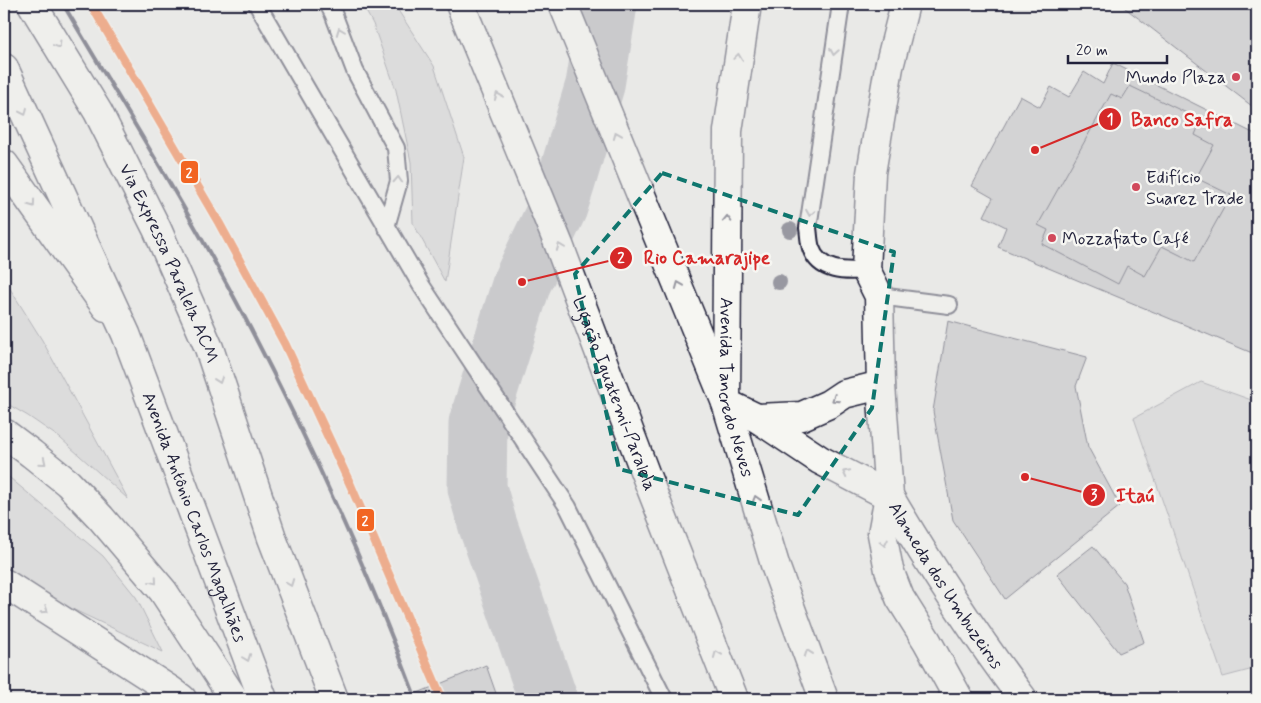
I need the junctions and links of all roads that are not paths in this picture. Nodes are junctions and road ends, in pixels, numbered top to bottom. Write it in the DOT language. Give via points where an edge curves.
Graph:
graph roads {
  1 [pos="32,4"];
  2 [pos="257,4"];
  3 [pos="328,4"];
  4 [pos="460,4"];
  5 [pos="563,4"];
  6 [pos="747,4"];
  7 [pos="841,4"];
  8 [pos="905,4"];
  9 [pos="4,68"];
  10 [pos="4,164"];
  11 [pos="386,227"];
  12 [pos="866,270"];
  13 [pos="879,296"];
  14 [pos="949,305"];
  15 [pos="126,334"];
  16 [pos="882,385"];
  17 [pos="726,403"];
  18 [pos="757,418"];
  19 [pos="4,433"];
  20 [pos="889,496"];
  21 [pos="4,583"];
  22 [pos="182,699"];
  23 [pos="234,699"];
  24 [pos="263,699"];
  25 [pos="334,699"];
  26 [pos="664,699"];
  27 [pos="734,699"];
  28 [pos="824,699"];
  29 [pos="959,699"];
  30 [pos="1023,699"];
  1 -- 25 [label="main road, Via Expressa Paralela ACM, one-way" via="98,112 157,229 209,348 272,538"];
  2 -- 11 [label="lane"];
  11 -- 3 [label="lane, one-way" via="400,181 396,148 355,71"];
  27 -- 4 [label="main road, Ligação Iguatemi-Paralela, one-way" via="559,245"];
  17 -- 5 [label="main road, one-way"];
  17 -- 6 [label="main road, Avenida Tancredo Neves, one-way" via="728,132"];
  7 -- 12 [label="lane, one-way" via="808,228 811,248 818,262 834,270"];
  8 -- 12 [label="main road, Alameda dos Umbuzeiros" via="889,67 871,173"];
  9 -- 15 [label="main road, one-way"];
  10 -- 15 [label="main road, one-way"];
  11 -- 26 [label="lane" via="568,506"];
  12 -- 13 [label="main road, Alameda dos Umbuzeiros"];
  13 -- 14 [label="lane"];
  13 -- 16 [label="main road, Alameda dos Umbuzeiros"];
  15 -- 24 [label="main road, Avenida Antônio Carlos Magalhães, one-way"];
  16 -- 18 [label="main road, one-way" via="844,394 802,416"];
  16 -- 20 [label="main road, Alameda dos Umbuzeiros"];
  17 -- 18 [label="main road"];
  28 -- 17 [label="main road, Avenida Tancredo Neves, one-way" via="776,568"];
  20 -- 18 [label="main road, one-way" via="820,460"];
  19 -- 23 [label="main road, one-way" via="68,483 101,518 163,591"];
  20 -- 29 [label="main road, Alameda dos Umbuzeiros, one-way" via="882,534 889,570 900,598"];
  20 -- 30 [label="main road, Alameda dos Umbuzeiros" via="979,639"];
  21 -- 22 [label="main road, one-way"];
}
